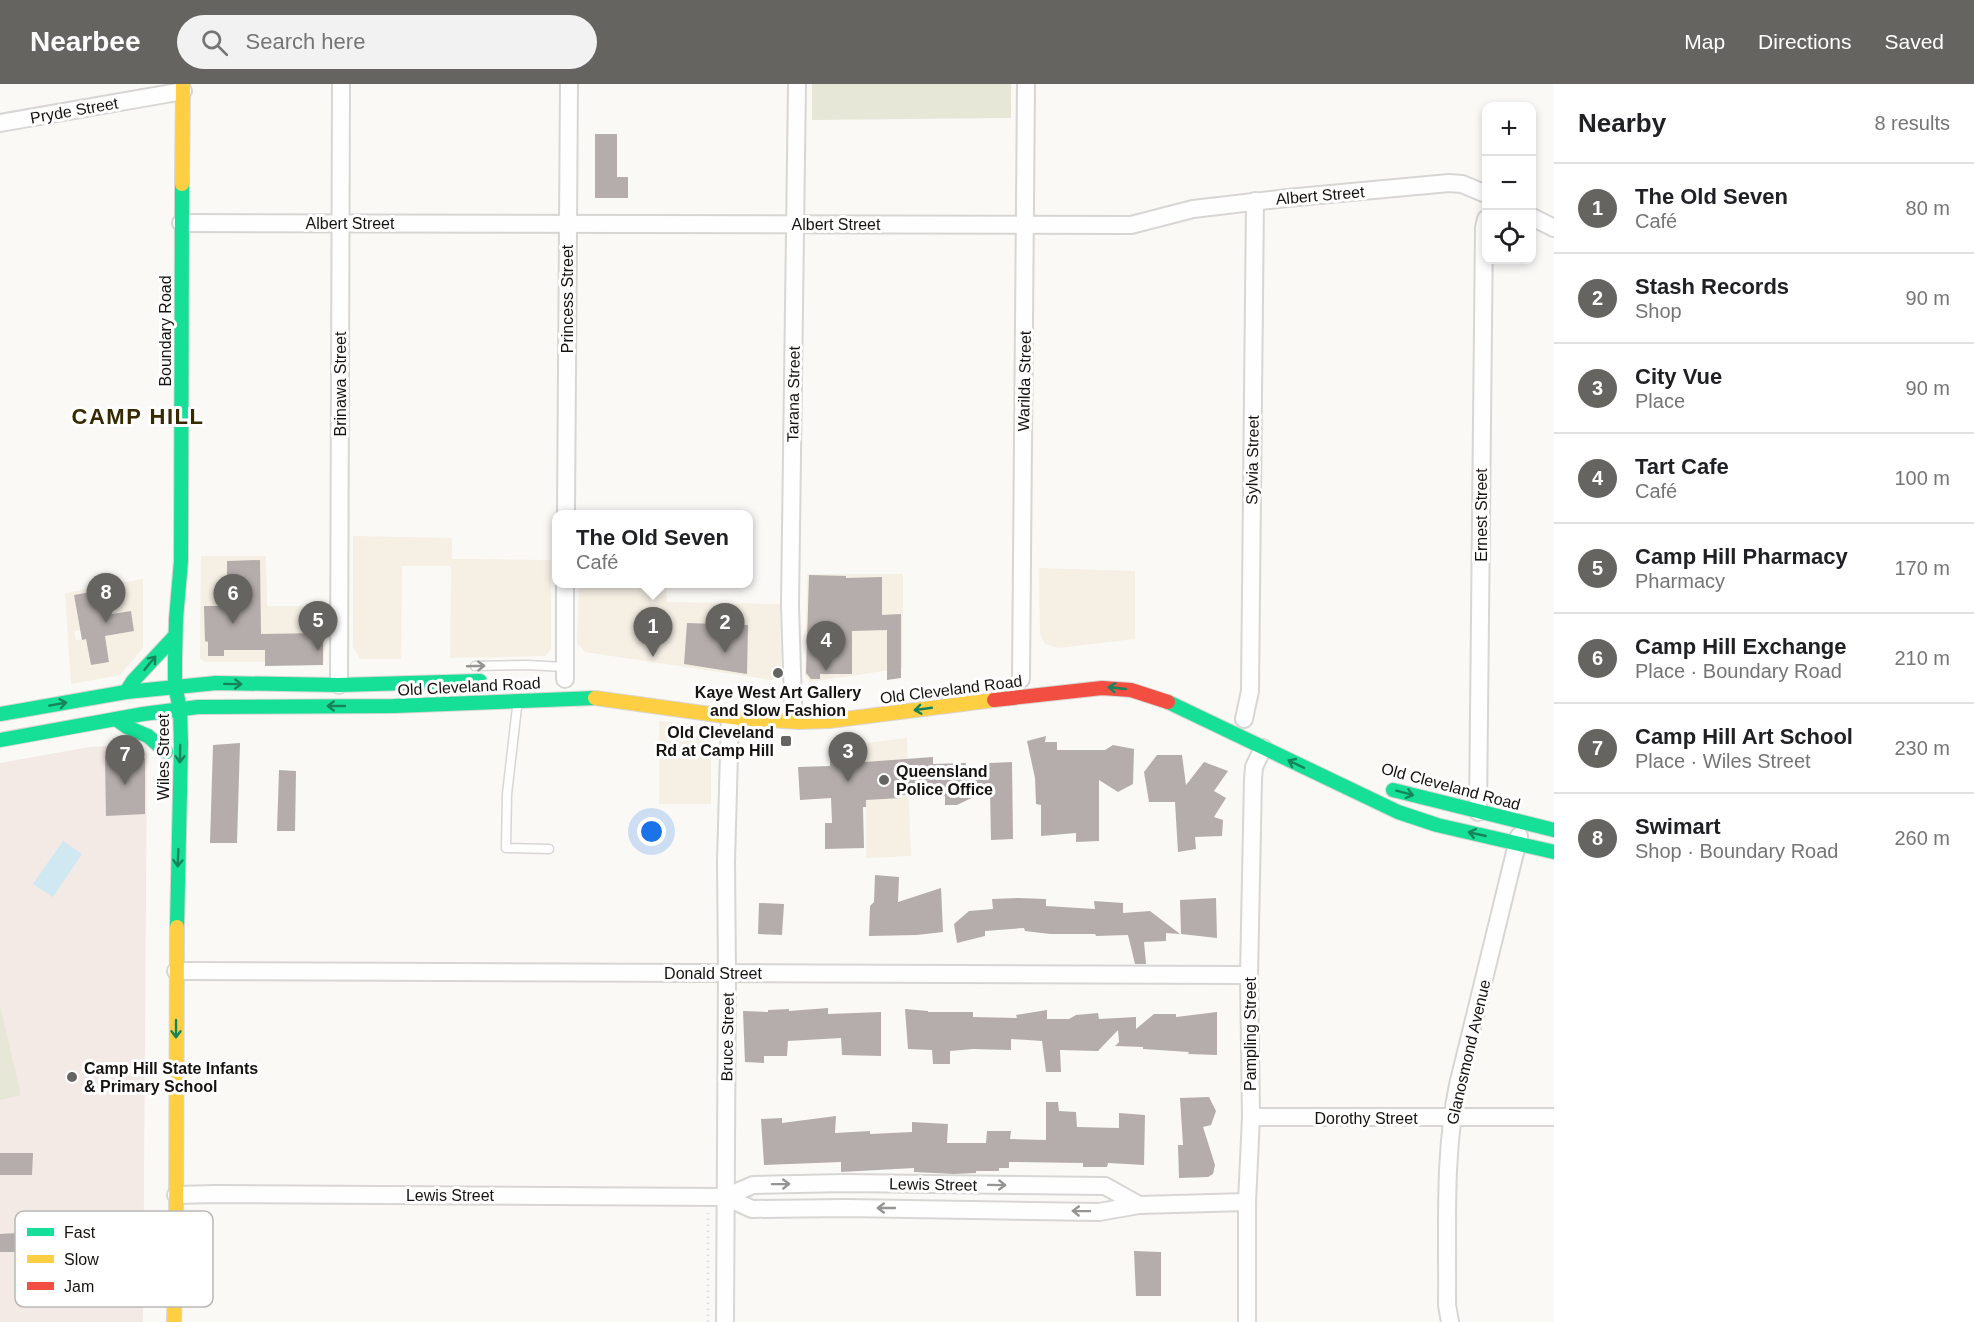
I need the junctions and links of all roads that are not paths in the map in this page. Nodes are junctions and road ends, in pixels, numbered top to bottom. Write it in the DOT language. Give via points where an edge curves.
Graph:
graph roads {
  1 [pos="341,84"];
  2 [pos="569,84"];
  3 [pos="797,84"];
  4 [pos="1026,84"];
  5 [pos="183,87"];
  6 [pos="0,123"];
  7 [pos="1482,192"];
  8 [pos="1255,201"];
  9 [pos="1536,219"];
  10 [pos="181,223"];
  11 [pos="567,223"];
  12 [pos="340,224"];
  13 [pos="795,224"];
  14 [pos="1026,224"];
  15 [pos="1554,228"];
  16 [pos="1484,264"];
  17 [pos="566,510"];
  18 [pos="565,588"];
  19 [pos="175,636"];
  20 [pos="464,667"];
  21 [pos="372,675"];
  22 [pos="569,675"];
  23 [pos="1021,679"];
  24 [pos="542,680"];
  25 [pos="496,681"];
  26 [pos="359,684"];
  27 [pos="339,685"];
  28 [pos="175,686"];
  29 [pos="126,692"];
  30 [pos="517,700"];
  31 [pos="794,704"];
  32 [pos="173,710"];
  33 [pos="0,714"];
  34 [pos="730,717"];
  35 [pos="116,719"];
  36 [pos="1245,719"];
  37 [pos="0,740"];
  38 [pos="1263,748"];
  39 [pos="1384,786"];
  40 [pos="1478,812"];
  41 [pos="1523,822"];
  42 [pos="1554,830"];
  43 [pos="165,839"];
  44 [pos="1517,844"];
  45 [pos="549,849"];
  46 [pos="1554,852"];
  47 [pos="176,971"];
  48 [pos="727,973"];
  49 [pos="1249,975"];
  50 [pos="1452,1117"];
  51 [pos="1251,1118"];
  52 [pos="1554,1118"];
  53 [pos="176,1195"];
  54 [pos="725,1197"];
  55 [pos="1247,1202"];
  56 [pos="1139,1205"];
  57 [pos="162,1211"];
  58 [pos="176,1211"];
  59 [pos="174,1307"];
  60 [pos="174,1322"];
  61 [pos="725,1322"];
  62 [pos="1247,1322"];
  63 [pos="1450,1322"];
  1 -- 12 [label="street, Brinawa Street"];
  2 -- 11 [label="street, Princess Street"];
  3 -- 13 [label="street, Tarana Street"];
  4 -- 14 [label="street, Warilda Street"];
  5 -- 6 [label="street, Pryde Street"];
  5 -- 10 [label="main road, Boundary Road"];
  7 -- 8 [label="street, Albert Street" via="1449,183"];
  8 -- 14 [label="street, Albert Street" via="1193,208 1131,225"];
  8 -- 36 [label="street, Sylvia Street" via="1250,691"];
  9 -- 15 [label="street"];
  10 -- 12 [label="street, Albert Street"];
  10 -- 19 [label="main road, Boundary Road" via="181,561"];
  11 -- 12 [label="street, Albert Street"];
  11 -- 13 [label="street, Albert Street"];
  11 -- 17 [label="street, Princess Street"];
  12 -- 27 [label="street, Brinawa Street"];
  13 -- 14 [label="street, Albert Street"];
  13 -- 31 [label="street, Tarana Street" via="790,605"];
  14 -- 23 [label="street, Warilda Street"];
  16 -- 40 [label="street, Ernest Street"];
  18 -- 22 [label="street"];
  19 -- 28 [label="main road, Boundary Road"];
  29 -- 19 [label="main road, one-way"];
  20 -- 22 [label="lane, Old Cleveland Road, one-way" via="527,665"];
  21 -- 26 [label="lane"];
  22 -- 24 [label="main road, Old Cleveland Road"];
  25 -- 26 [label="main road, Old Cleveland Road"];
  26 -- 27 [label="main road, Old Cleveland Road"];
  28 -- 27 [label="main road, Old Cleveland Road, one-way"];
  28 -- 29 [label="main road, Old Cleveland Road"];
  28 -- 32 [label="main road, Wiles Street"];
  33 -- 29 [label="main road, Old Cleveland Road, one-way"];
  30 -- 32 [label="main road, Old Cleveland Road, one-way"];
  30 -- 34 [label="main road, Old Cleveland Road" via="610,700"];
  30 -- 45 [label="lane" via="507,794 506,848"];
  32 -- 35 [label="main road, Old Cleveland Road"];
  32 -- 35 [label="main road, Wiles Street" via="166,729 166,758 148,736"];
  32 -- 47 [label="main road, Wiles Street, one-way"];
  38 -- 34 [label="main road, Old Cleveland Road, one-way" via="1169,702 1138,690 1110,687 829,721 781,723"];
  34 -- 48 [label="street, Bruce Street"];
  35 -- 37 [label="main road, Old Cleveland Road"];
  44 -- 38 [label="main road, Old Cleveland Road, one-way" via="1415,818"];
  38 -- 49 [label="street, Pampling Street" via="1253,779"];
  39 -- 40 [label="main road, Old Cleveland Road, one-way"];
  40 -- 41 [label="main road, Old Cleveland Road"];
  41 -- 42 [label="main road, Old Cleveland Road"];
  41 -- 44 [label="street, Glanosmond Avenue"];
  43 -- 57 [label="main road"];
  44 -- 46 [label="main road, Old Cleveland Road"];
  44 -- 50 [label="street, Glanosmond Avenue"];
  47 -- 48 [label="street, Donald Street"];
  47 -- 53 [label="main road, Wiles Street, one-way"];
  48 -- 49 [label="street, Donald Street"];
  48 -- 54 [label="street, Bruce Street"];
  49 -- 51 [label="street, Pampling Street"];
  50 -- 51 [label="street, Dorothy Street"];
  50 -- 52 [label="street, Dorothy Street"];
  50 -- 63 [label="street, Glanosmond Avenue" via="1447,1305"];
  51 -- 55 [label="street, Pampling Street"];
  53 -- 54 [label="street, Lewis Street"];
  53 -- 58 [label="main road, Wiles Street"];
  56 -- 54 [label="street, Lewis Street, one-way" via="1099,1212 752,1209"];
  54 -- 56 [label="street, Lewis Street, one-way" via="753,1185 1105,1186"];
  54 -- 61 [label="street, Bruce Street"];
  55 -- 56 [label="street, Lewis Street"];
  55 -- 62 [label="street, Pampling Street"];
  59 -- 60 [label="main road, Wiles Street"];
}
